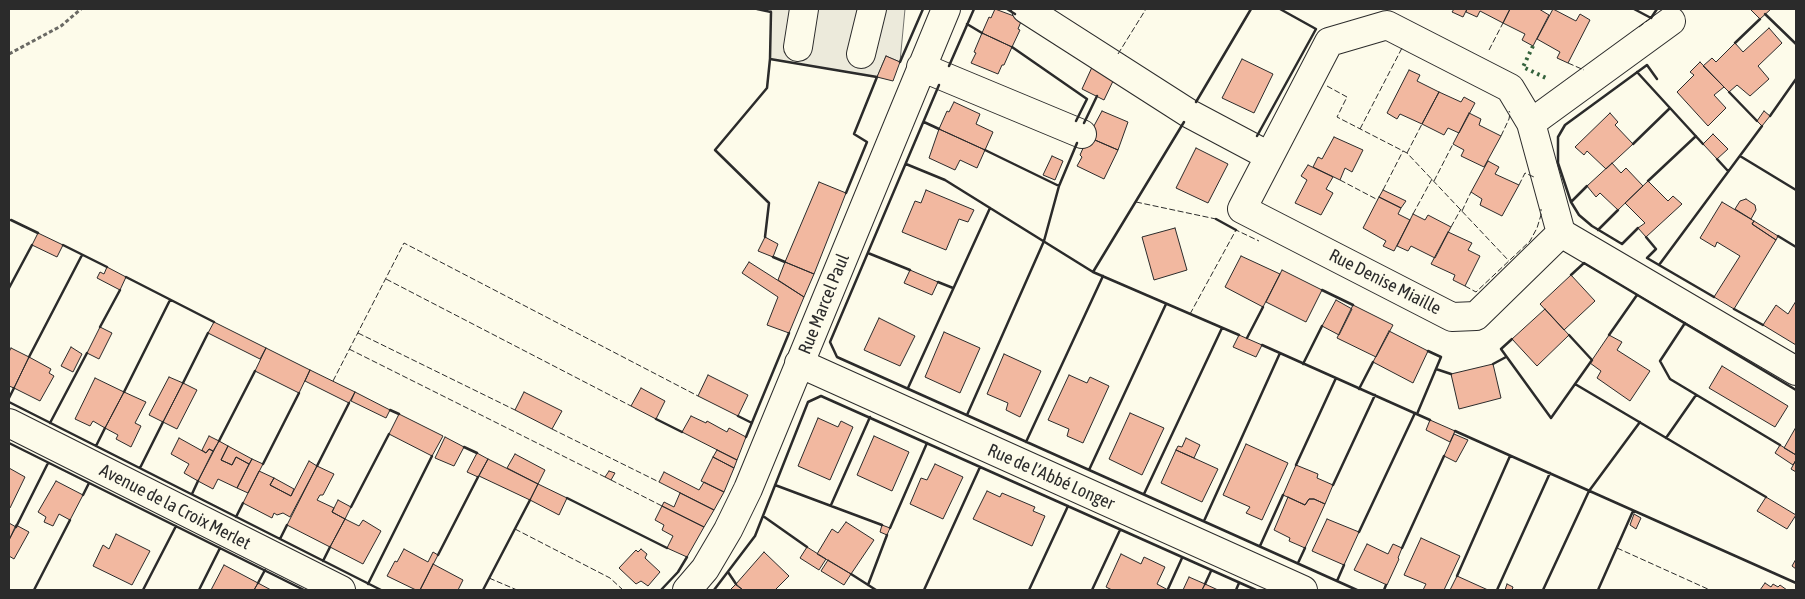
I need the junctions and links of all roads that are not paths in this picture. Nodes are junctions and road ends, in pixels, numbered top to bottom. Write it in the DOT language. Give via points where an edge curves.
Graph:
graph roads {
  1 [pos="804,9"];
  2 [pos="872,9"];
  3 [pos="946,9"];
  4 [pos="1026,9"];
  5 [pos="1671,21"];
  6 [pos="798,47"];
  7 [pos="861,54"];
  8 [pos="921,67"];
  9 [pos="1531,124"];
  10 [pos="1082,134"];
  11 [pos="1269,156"];
  12 [pos="1561,233"];
  13 [pos="799,363"];
  14 [pos="1796,371"];
  15 [pos="9,423"];
  16 [pos="341,590"];
  17 [pos="687,590"];
  18 [pos="1303,590"];
  1 -- 6 [label="street"];
  2 -- 7 [label="street"];
  3 -- 8 [label="street, Rue Marcel Paul"];
  4 -- 11 [label="street" via="1190,114"];
  5 -- 9 [label="street"];
  8 -- 10 [label="street"];
  8 -- 13 [label="street, Rue Marcel Paul"];
  9 -- 11 [label="street, Rue Denise Miaille" via="1510,88 1387,25 1329,42"];
  9 -- 12 [label="street, Rue Denise Miaille"];
  11 -- 12 [label="street, Rue Denise Miaille" via="1242,209 1452,316 1476,316"];
  12 -- 14 [label="street"];
  13 -- 17 [label="street, Rue Marcel Paul" via="728,530"];
  13 -- 18 [label="street, Rue de l’Abbé Longer"];
  15 -- 16 [label="street, Avenue de la Croix Merlet"];
}
